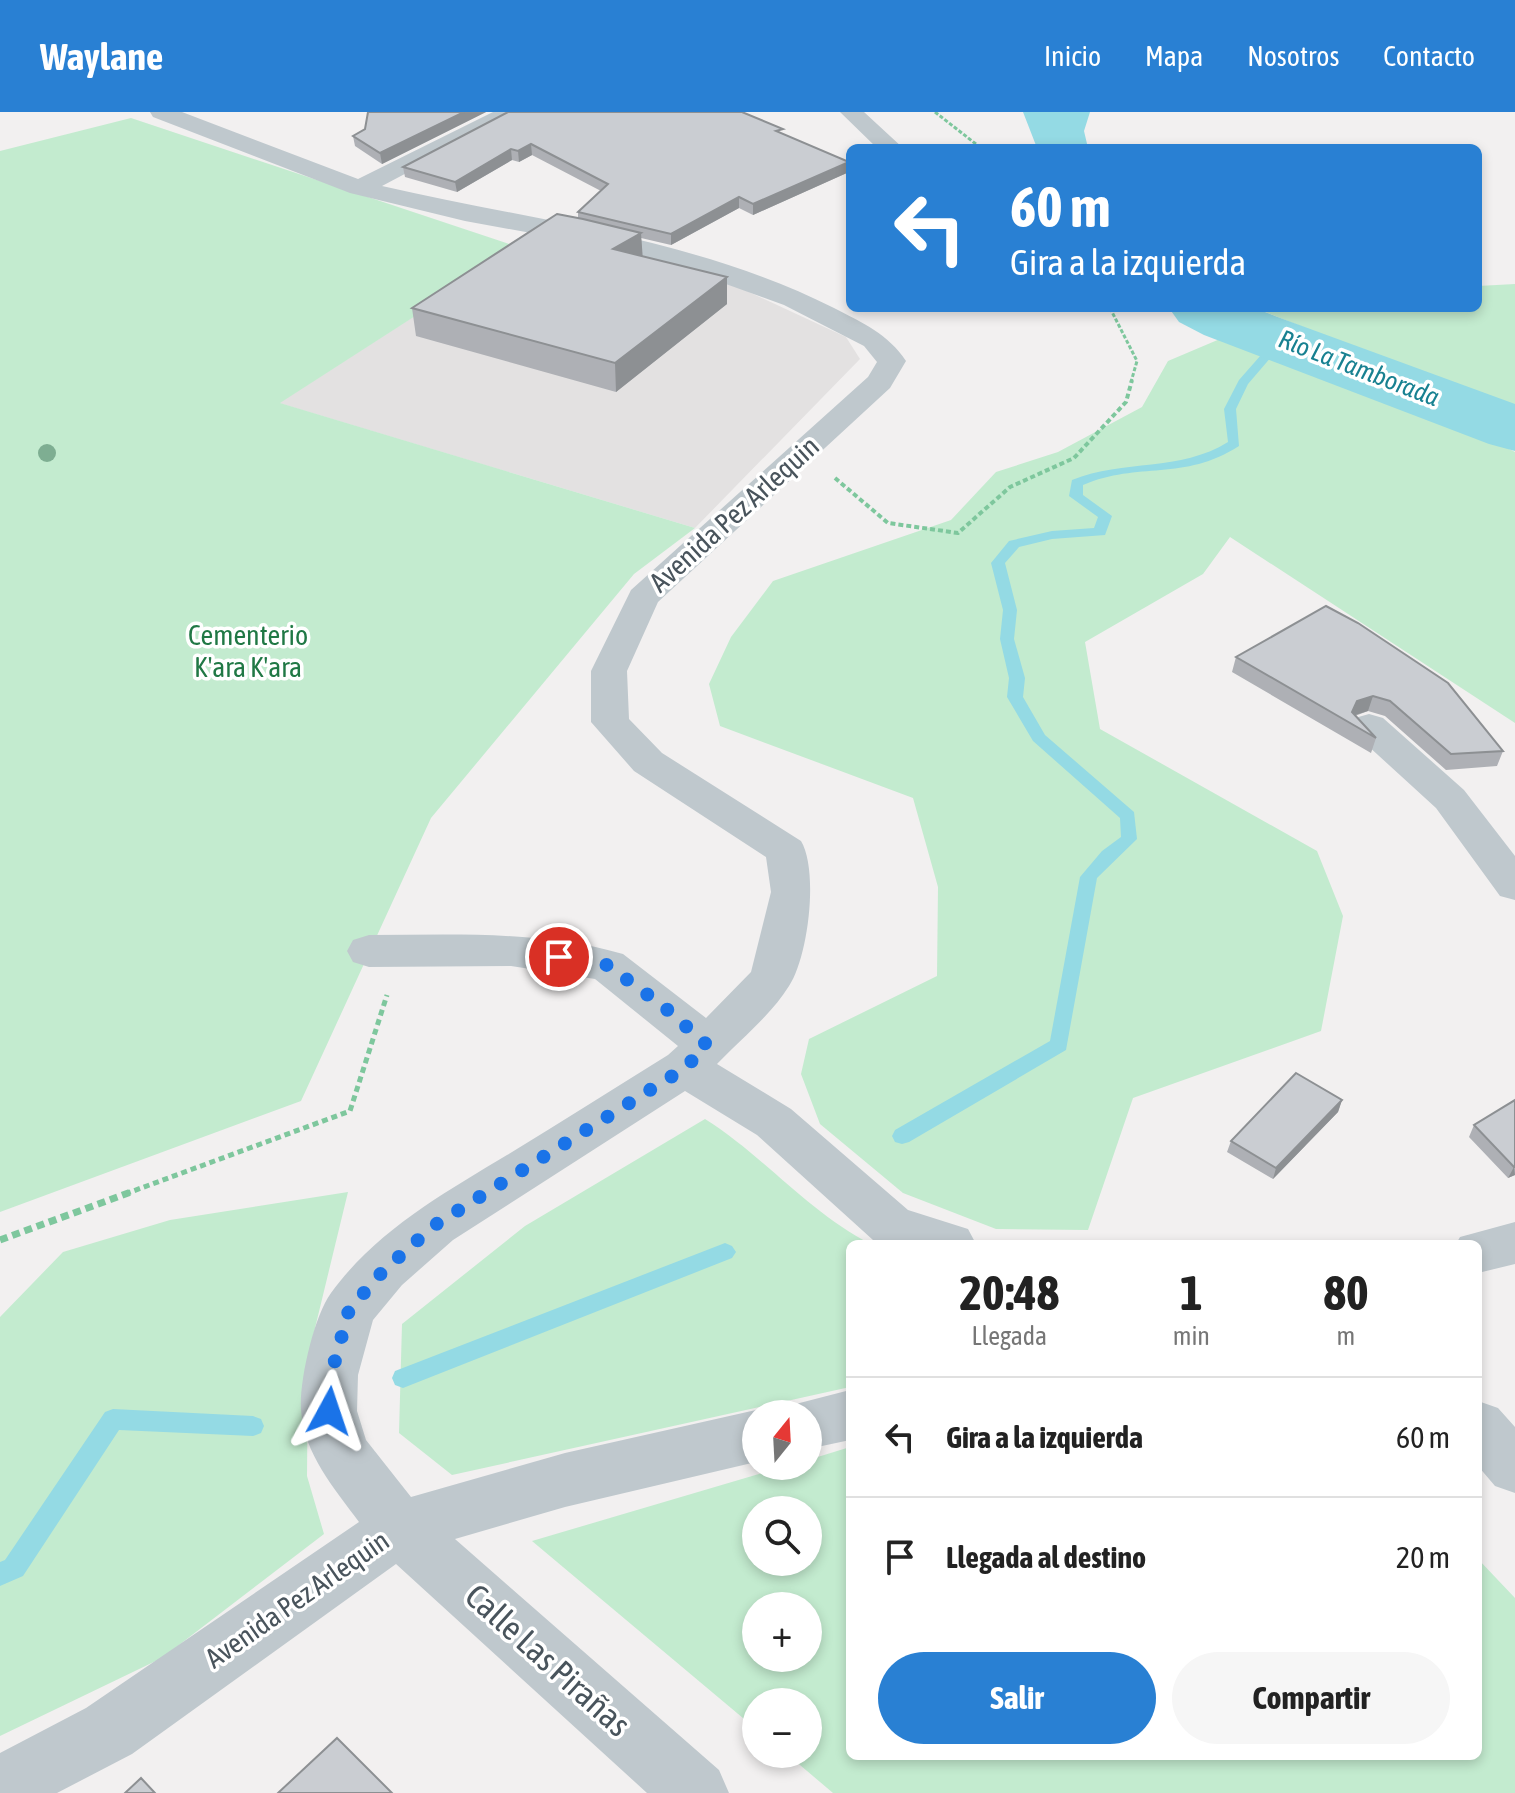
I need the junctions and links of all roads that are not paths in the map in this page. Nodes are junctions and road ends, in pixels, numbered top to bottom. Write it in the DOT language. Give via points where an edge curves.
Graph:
graph roads {
  1 [pos="161,112"];
  2 [pos="511,112"];
  3 [pos="851,112"];
  4 [pos="887,144"];
  5 [pos="359,188"];
  6 [pos="1369,726"];
  7 [pos="1515,886"];
  8 [pos="385,952"];
  9 [pos="696,1056"];
  10 [pos="938,1240"];
  11 [pos="1515,1243"];
  12 [pos="1482,1251"];
  13 [pos="846,1416"];
  14 [pos="822,1421"];
  15 [pos="1482,1430"];
  16 [pos="742,1439"];
  17 [pos="1515,1467"];
  18 [pos="399,1528"];
  19 [pos="0,1788"];
  20 [pos="696,1793"];
  1 -- 5 [label="street, Avenida Pez Arlequin"];
  2 -- 5 [label="street"];
  3 -- 4 [label="street"];
  5 -- 9 [label="street, Avenida Pez Arlequin" via="685,260 794,299 874,340 892,361 880,382 643,597 609,671 610,722 648,762 786,851 792,892 772,978"];
  6 -- 7 [label="street" via="1450,799"];
  8 -- 9 [label="street" via="511,950 607,965 663,1006"];
  9 -- 10 [label="street" via="891,1225"];
  9 -- 18 [label="street, Avenida Pez Arlequin" via="435,1225 349,1310 331,1375 329,1411 341,1453"];
  11 -- 12 [label="street"];
  13 -- 14 [label="street"];
  15 -- 17 [label="street"];
  16 -- 18 [label="street" via="565,1480"];
  18 -- 19 [label="street, Avenida Pez Arlequin" via="109,1731"];
  18 -- 20 [label="street, Calle Las Pirañas"];
}
